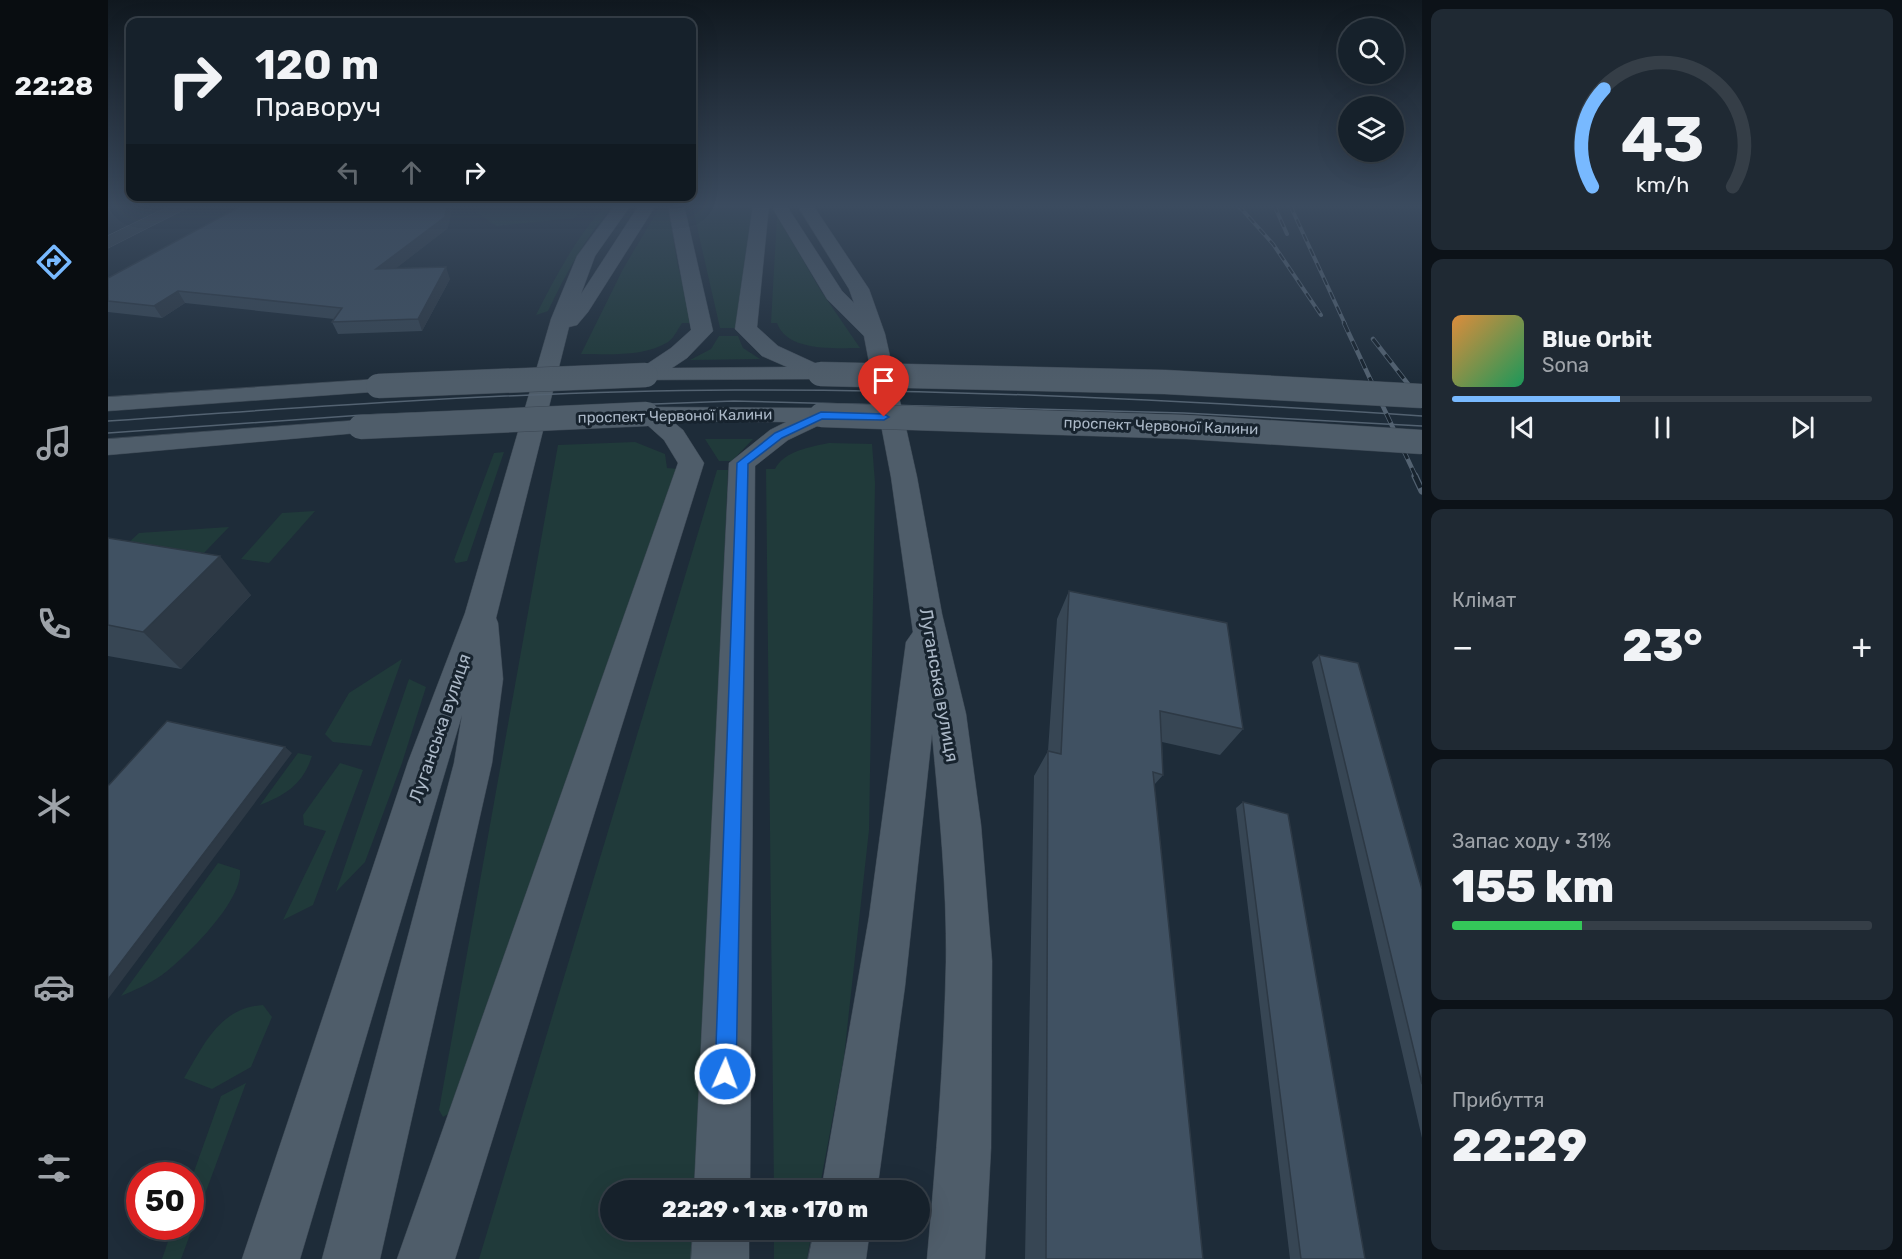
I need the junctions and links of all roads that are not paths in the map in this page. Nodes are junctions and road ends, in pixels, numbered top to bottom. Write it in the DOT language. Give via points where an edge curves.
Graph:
graph roads {
  1 [pos="583,264"];
  2 [pos="611,264"];
  3 [pos="688,264"];
  4 [pos="754,264"];
  5 [pos="815,264"];
  6 [pos="843,264"];
  7 [pos="874,334"];
  8 [pos="556,336"];
  9 [pos="820,374"];
  10 [pos="646,375"];
  11 [pos="1422,396"];
  12 [pos="108,404"];
  13 [pos="647,414"];
  14 [pos="821,416"];
  15 [pos="1422,441"];
  16 [pos="108,447"];
  17 [pos="481,613"];
  18 [pos="926,614"];
  19 [pos="722,1180"];
  20 [pos="851,1180"];
  21 [pos="721,1240"];
  22 [pos="840,1240"];
  23 [pos="271,1259"];
  24 [pos="351,1259"];
  25 [pos="426,1259"];
  26 [pos="720,1259"];
  27 [pos="837,1259"];
  28 [pos="956,1259"];
  1 -- 8 [label="main road, Луганська вулиця"];
  2 -- 8 [label="main road" via="601,282"];
  3 -- 10 [label="main road" via="702,331 679,353"];
  4 -- 9 [label="main road" via="746,329 770,351"];
  5 -- 7 [label="main road" via="834,295"];
  6 -- 7 [label="main road, Луганська вулиця" via="859,289"];
  7 -- 18 [label="main road, Луганська вулиця" via="904,477"];
  8 -- 17 [label="main road, Луганська вулиця"];
  9 -- 10 [label="main road"];
  9 -- 11 [label="main road, bridge" via="1165,382"];
  10 -- 12 [label="main road, bridge" via="378,386"];
  13 -- 14 [label="main road, проспект Червоної Калини"];
  13 -- 16 [label="main road, проспект Червоної Калини, bridge" via="360,426"];
  13 -- 25 [label="main road" via="674,435 691,463"];
  14 -- 15 [label="main road, проспект Червоної Калини, bridge" via="1187,427"];
  14 -- 19 [label="main road" via="779,435 742,463"];
  17 -- 23 [label="main road, Луганська вулиця" via="412,807"];
  17 -- 24 [label="main road" via="486,679 473,764"];
  18 -- 20 [label="main road" via="905,815"];
  18 -- 28 [label="main road, Луганська вулиця" via="948,714 961,825 969,961 964,1148"];
  21 -- 26 [label="main road"];
  22 -- 27 [label="main road"];
}
